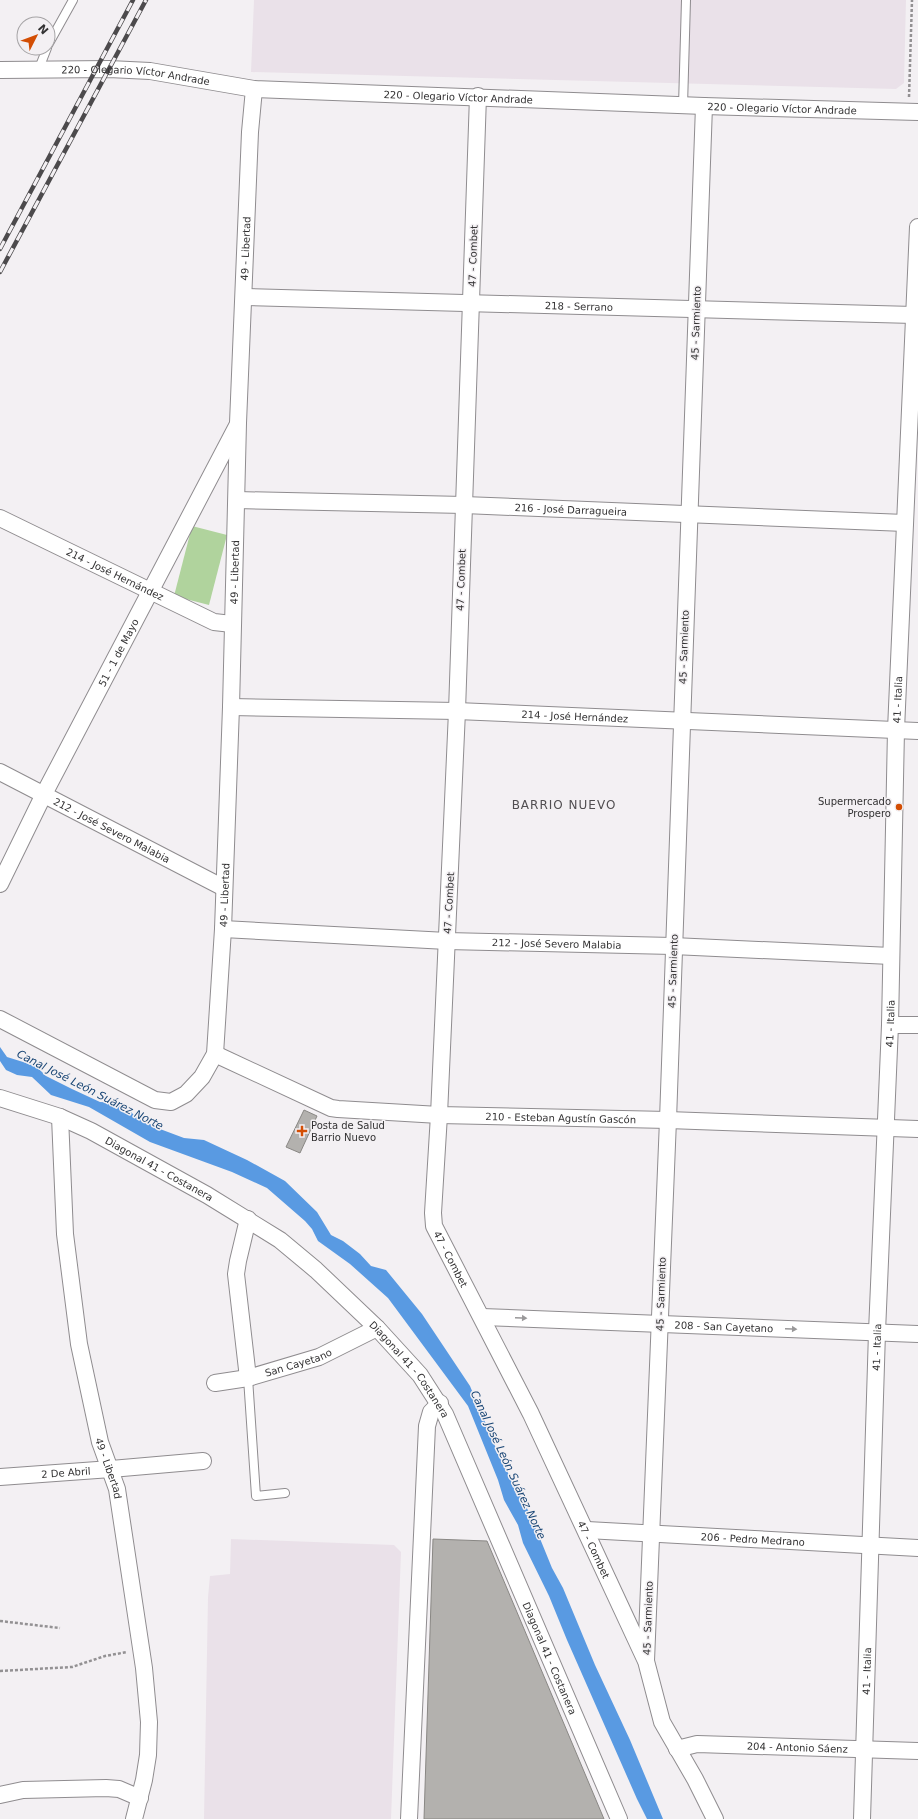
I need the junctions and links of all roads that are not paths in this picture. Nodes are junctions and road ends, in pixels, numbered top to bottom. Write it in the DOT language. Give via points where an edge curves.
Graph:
graph roads {
  1 [pos="73,0"];
  2 [pos="686,0"];
  3 [pos="56,31"];
  4 [pos="44,56"];
  5 [pos="0,70"];
  6 [pos="38,71"];
  7 [pos="254,89"];
  8 [pos="478,96"];
  9 [pos="683,106"];
  10 [pos="704,106"];
  11 [pos="913,106"];
  12 [pos="918,228"];
  13 [pos="244,297"];
  14 [pos="471,304"];
  15 [pos="697,309"];
  16 [pos="914,315"];
  17 [pos="238,423"];
  18 [pos="913,450"];
  19 [pos="237,500"];
  20 [pos="464,505"];
  21 [pos="688,515"];
  22 [pos="0,518"];
  23 [pos="905,523"];
  24 [pos="151,592"];
  25 [pos="232,624"];
  26 [pos="232,707"];
  27 [pos="457,711"];
  28 [pos="682,720"];
  29 [pos="896,730"];
  30 [pos="918,731"];
  31 [pos="0,772"];
  32 [pos="44,794"];
  33 [pos="0,884"];
  34 [pos="224,888"];
  35 [pos="223,929"];
  36 [pos="447,941"];
  37 [pos="673,946"];
  38 [pos="891,956"];
  39 [pos="0,1019"];
  40 [pos="890,1024"];
  41 [pos="918,1025"];
  42 [pos="215,1054"];
  43 [pos="0,1098"];
  44 [pos="439,1115"];
  45 [pos="60,1117"];
  46 [pos="668,1120"];
  47 [pos="886,1128"];
  48 [pos="918,1129"];
  49 [pos="248,1219"];
  50 [pos="482,1317"];
  51 [pos="660,1324"];
  52 [pos="377,1328"];
  53 [pos="877,1332"];
  54 [pos="918,1334"];
  55 [pos="248,1378"];
  56 [pos="215,1383"];
  57 [pos="440,1403"];
  58 [pos="203,1460"];
  59 [pos="111,1469"];
  60 [pos="0,1477"];
  61 [pos="285,1493"];
  62 [pos="586,1530"];
  63 [pos="651,1534"];
  64 [pos="871,1546"];
  65 [pos="918,1548"];
  66 [pos="646,1661"];
  67 [pos="865,1748"];
  68 [pos="677,1749"];
  69 [pos="918,1750"];
  70 [pos="0,1795"];
  71 [pos="140,1798"];
  72 [pos="134,1819"];
  73 [pos="410,1819"];
  74 [pos="619,1819"];
  75 [pos="716,1819"];
  76 [pos="862,1819"];
  1 -- 3 [label="lane"];
  2 -- 9 [label="lane"];
  4 -- 6 [label="lane"];
  5 -- 6 [label="street, 220 - Olegario Víctor Andrade"];
  6 -- 7 [label="street, 220 - Olegario Víctor Andrade" via="150,71"];
  7 -- 8 [label="street, 220 - Olegario Víctor Andrade"];
  7 -- 13 [label="street, 49 - Libertad"];
  8 -- 9 [label="street, 220 - Olegario Víctor Andrade"];
  8 -- 14 [label="street, 47 - Combet"];
  9 -- 10 [label="street, 220 - Olegario Víctor Andrade"];
  10 -- 11 [label="street, 220 - Olegario Víctor Andrade"];
  10 -- 15 [label="street, 45 - Sarmiento"];
  12 -- 16 [label="street, 41 - Italia"];
  13 -- 14 [label="street, 218 - Serrano"];
  13 -- 17 [label="street, 49 - Libertad"];
  14 -- 15 [label="street, 218 - Serrano"];
  14 -- 20 [label="street, 47 - Combet"];
  15 -- 16 [label="street, 218 - Serrano"];
  15 -- 21 [label="street, 45 - Sarmiento"];
  16 -- 18 [label="street, 41 - Italia"];
  17 -- 19 [label="street, 49 - Libertad"];
  17 -- 24 [label="street, 51 - 1 de Mayo"];
  18 -- 23 [label="street, 41 - Italia"];
  19 -- 20 [label="street, 216 - José Darragueira"];
  19 -- 25 [label="street, 49 - Libertad"];
  20 -- 21 [label="street, 216 - José Darragueira"];
  20 -- 27 [label="street, 47 - Combet"];
  21 -- 23 [label="street, 216 - José Darragueira"];
  21 -- 28 [label="street, 45 - Sarmiento"];
  22 -- 24 [label="street, 214 - José Hernández"];
  23 -- 29 [label="street, 41 - Italia"];
  24 -- 25 [label="street, 214 - José Hernández" via="214,622"];
  24 -- 32 [label="street, 51 - 1 de Mayo"];
  25 -- 26 [label="street, 49 - Libertad"];
  26 -- 27 [label="street, 214 - José Hernández"];
  26 -- 34 [label="street, 49 - Libertad"];
  27 -- 28 [label="street, 214 - José Hernández"];
  27 -- 36 [label="street, 47 - Combet"];
  28 -- 29 [label="street, 214 - José Hernández"];
  28 -- 37 [label="street, 45 - Sarmiento"];
  29 -- 30 [label="street, 214 - José Hernández"];
  29 -- 38 [label="street, 41 - Italia"];
  31 -- 32 [label="street, 212 - José Severo Malabia"];
  32 -- 33 [label="street, 51 - 1 de Mayo"];
  32 -- 34 [label="street, 212 - José Severo Malabia"];
  34 -- 35 [label="street, 49 - Libertad"];
  35 -- 36 [label="street, 212 - José Severo Malabia"];
  35 -- 42 [label="street, 49 - Libertad"];
  36 -- 37 [label="street, 212 - José Severo Malabia"];
  36 -- 44 [label="street, 47 - Combet"];
  37 -- 38 [label="street, 212 - José Severo Malabia"];
  37 -- 46 [label="street, 45 - Sarmiento"];
  38 -- 40 [label="street, 41 - Italia"];
  39 -- 42 [label="street" via="155,1100 171,1102 186,1094 202,1077"];
  40 -- 41 [label="street"];
  40 -- 47 [label="street, 41 - Italia"];
  42 -- 44 [label="street, 210 - Esteban Agustín Gascón" via="331,1108"];
  43 -- 45 [label="street, Diagonal 41 - Costanera"];
  44 -- 46 [label="street, 210 - Esteban Agustín Gascón"];
  44 -- 50 [label="street, 47 - Combet" via="434,1226"];
  45 -- 49 [label="street, Diagonal 41 - Costanera" via="92,1131"];
  45 -- 59 [label="street, 49 - Libertad" via="65,1234 79,1344 100,1442"];
  46 -- 47 [label="street, 210 - Esteban Agustín Gascón"];
  46 -- 51 [label="street, 45 - Sarmiento"];
  47 -- 48 [label="street, 210 - Esteban Agustín Gascón"];
  47 -- 53 [label="street, 41 - Italia"];
  49 -- 52 [label="street, Diagonal 41 - Costanera" via="280,1240 316,1270"];
  49 -- 55 [label="street" via="236,1274"];
  50 -- 51 [label="street, 208 - San Cayetano, one-way"];
  50 -- 62 [label="street, 47 - Combet"];
  51 -- 53 [label="street, 208 - San Cayetano, one-way"];
  51 -- 63 [label="street, 45 - Sarmiento"];
  52 -- 55 [label="street, San Cayetano" via="319,1357"];
  52 -- 57 [label="street, Diagonal 41 - Costanera" via="420,1375"];
  53 -- 54 [label="street, 208 - San Cayetano"];
  53 -- 64 [label="street, 41 - Italia"];
  55 -- 56 [label="street, San Cayetano"];
  55 -- 61 [label="lane" via="256,1496"];
  57 -- 73 [label="street" via="431,1412 427,1426"];
  57 -- 74 [label="street, Diagonal 41 - Costanera"];
  58 -- 59 [label="street, 2 De Abril"];
  59 -- 60 [label="street, 2 De Abril"];
  59 -- 71 [label="street, 49 - Libertad" via="117,1489 142,1650 149,1722 148,1755"];
  62 -- 63 [label="street, 206 - Pedro Medrano"];
  62 -- 66 [label="street, 47 - Combet"];
  63 -- 64 [label="street, 206 - Pedro Medrano"];
  63 -- 66 [label="street, 45 - Sarmiento"];
  64 -- 65 [label="street, 206 - Pedro Medrano"];
  64 -- 67 [label="street, 41 - Italia"];
  66 -- 68 [label="street, 45 - Sarmiento" via="662,1722"];
  67 -- 68 [label="street, 204 - Antonio Sáenz" via="697,1744"];
  67 -- 69 [label="street, 204 - Antonio Sáenz"];
  67 -- 76 [label="street, 41 - Italia"];
  68 -- 75 [label="street, 45 - Sarmiento"];
  70 -- 71 [label="street" via="23,1790 106,1788 119,1789"];
  71 -- 72 [label="street, 49 - Libertad"];
}
